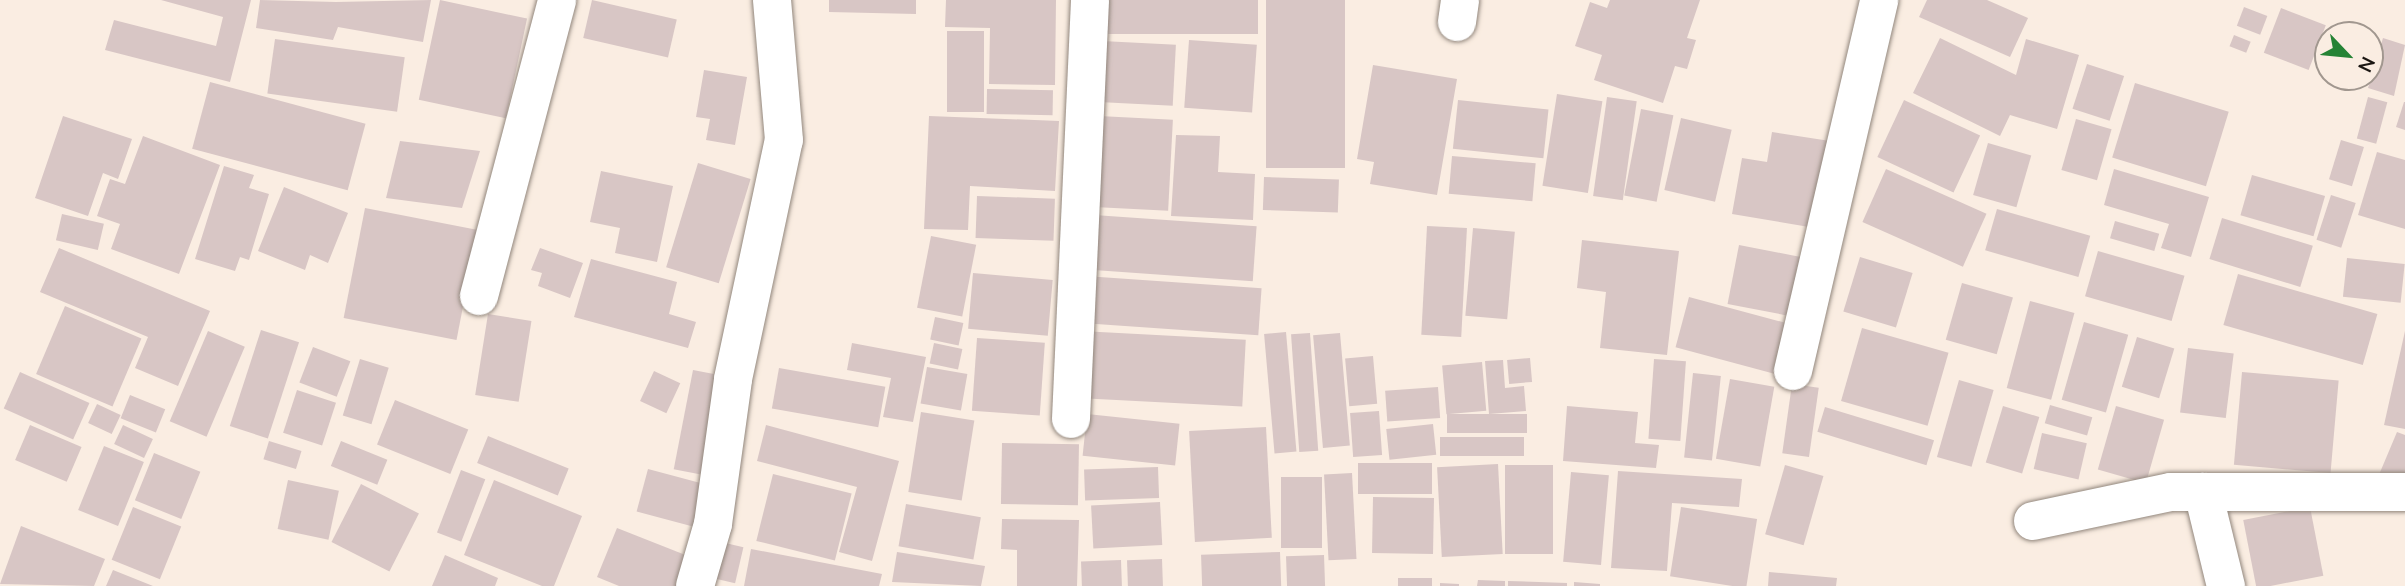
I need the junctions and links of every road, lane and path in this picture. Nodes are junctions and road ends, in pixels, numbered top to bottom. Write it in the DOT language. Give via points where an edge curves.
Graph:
graph roads {
  1 [pos="557,0"];
  2 [pos="772,0"];
  3 [pos="1090,0"];
  4 [pos="1879,0"];
  5 [pos="479,296"];
  6 [pos="1793,371"];
  7 [pos="1071,419"];
  8 [pos="2203,492"];
  9 [pos="2405,492"];
  10 [pos="2033,521"];
  11 [pos="695,586"];
  12 [pos="2226,586"];
  1 -- 5 [label="street"];
  2 -- 11 [label="street" via="785,141 733,379 713,524"];
  3 -- 7 [label="street"];
  4 -- 6 [label="street"];
  8 -- 9 [label="street"];
  8 -- 10 [label="street" via="2171,492"];
  8 -- 12 [label="street"];
}
